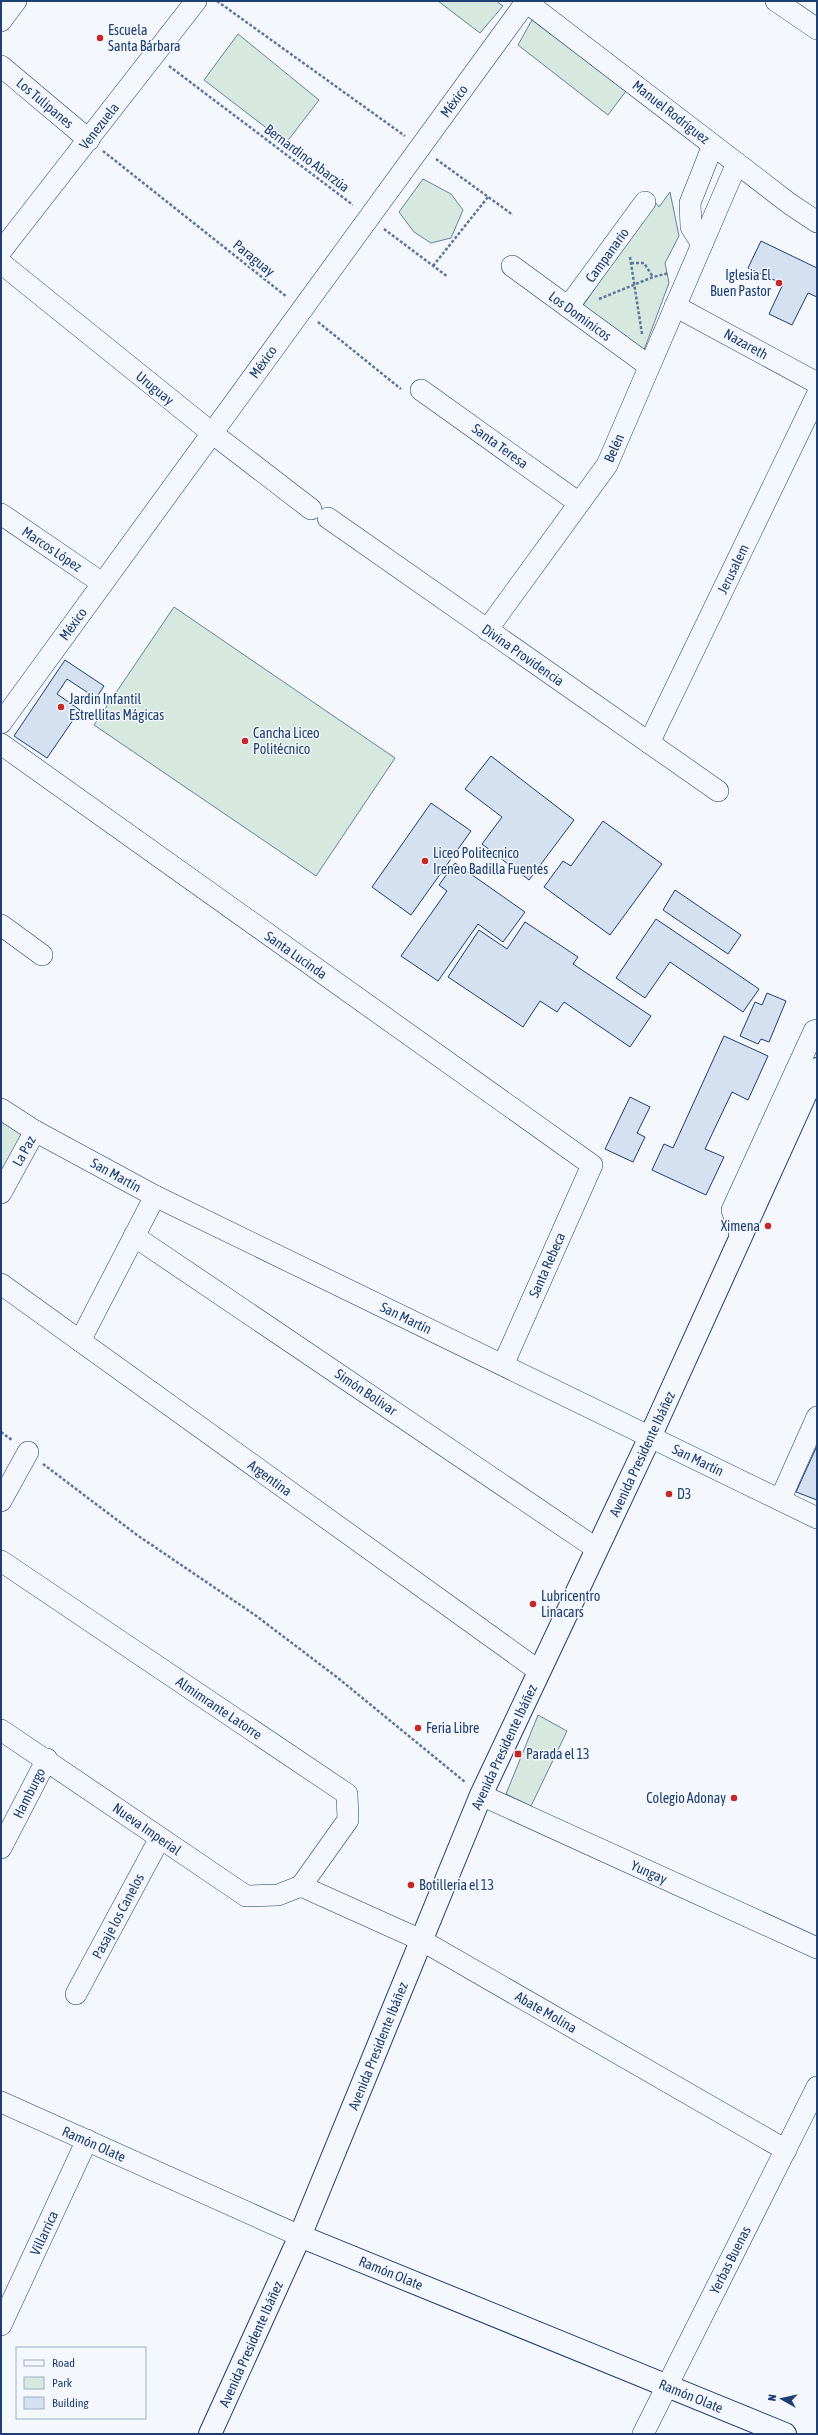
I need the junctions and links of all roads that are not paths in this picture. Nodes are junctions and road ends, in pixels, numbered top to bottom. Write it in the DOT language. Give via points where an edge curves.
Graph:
graph roads {
  1 [pos="16,1"];
  2 [pos="196,1"];
  3 [pos="776,1"];
  4 [pos="526,2"];
  5 [pos="1,21"];
  6 [pos="817,29"];
  7 [pos="1,66"];
  8 [pos="89,140"];
  9 [pos="713,145"];
  10 [pos="737,163"];
  11 [pos="645,202"];
  12 [pos="817,222"];
  13 [pos="702,244"];
  14 [pos="1,251"];
  15 [pos="1,263"];
  16 [pos="512,266"];
  17 [pos="675,306"];
  18 [pos="568,307"];
  19 [pos="649,366"];
  20 [pos="817,383"];
  21 [pos="414,391"];
  22 [pos="817,395"];
  23 [pos="212,433"];
  24 [pos="579,503"];
  25 [pos="320,513"];
  26 [pos="1,514"];
  27 [pos="102,583"];
  28 [pos="487,630"];
  29 [pos="1,723"];
  30 [pos="649,743"];
  31 [pos="1,744"];
  32 [pos="718,792"];
  33 [pos="1,925"];
  34 [pos="42,955"];
  35 [pos="817,1030"];
  36 [pos="816,1076"];
  37 [pos="1,1110"];
  38 [pos="35,1131"];
  39 [pos="592,1165"];
  40 [pos="1,1193"];
  41 [pos="155,1196"];
  42 [pos="134,1236"];
  43 [pos="741,1237"];
  44 [pos="1,1284"];
  45 [pos="80,1341"];
  46 [pos="503,1365"];
  47 [pos="817,1417"];
  48 [pos="650,1437"];
  49 [pos="28,1452"];
  50 [pos="780,1500"];
  51 [pos="1,1501"];
  52 [pos="817,1518"];
  53 [pos="597,1549"];
  54 [pos="1,1561"];
  55 [pos="540,1671"];
  56 [pos="1,1730"];
  57 [pos="47,1759"];
  58 [pos="481,1795"];
  59 [pos="160,1838"];
  60 [pos="1,1848"];
  61 [pos="301,1886"];
  62 [pos="421,1940"];
  63 [pos="817,1948"];
  64 [pos="76,1994"];
  65 [pos="817,2087"];
  66 [pos="1,2102"];
  67 [pos="87,2140"];
  68 [pos="786,2150"];
  69 [pos="300,2236"];
  70 [pos="1,2325"];
  71 [pos="667,2386"];
  72 [pos="214,2433"];
  73 [pos="643,2434"];
  74 [pos="785,2434"];
  1 -- 5 [label="street"];
  2 -- 8 [label="street, Venezuela"];
  3 -- 6 [label="street"];
  4 -- 9 [label="street, Manuel Rodríguez"];
  4 -- 23 [label="street, México"];
  7 -- 8 [label="street, Los Tulipanes"];
  8 -- 14 [label="street, Venezuela"];
  9 -- 10 [label="street, Manuel Rodríguez"];
  9 -- 13 [label="street" via="690,203 691,227"];
  10 -- 12 [label="street, Manuel Rodríguez"];
  10 -- 13 [label="street, Belén"];
  11 -- 18 [label="street, Campanario"];
  13 -- 17 [label="street, Belén"];
  15 -- 23 [label="street, Uruguay"];
  16 -- 18 [label="street, Los Dominicos"];
  17 -- 19 [label="street, Belén"];
  17 -- 20 [label="street, Nazareth"];
  18 -- 19 [label="street, Los Dominicos"];
  19 -- 24 [label="street, Belén" via="607,465"];
  21 -- 24 [label="street, Santa Teresa"];
  22 -- 30 [label="street, Jerusalem"];
  23 -- 25 [label="street, Uruguay"];
  23 -- 27 [label="street, México"];
  24 -- 28 [label="street, Belén"];
  25 -- 28 [label="street, Divina Providencia"];
  26 -- 27 [label="street, Marcos López"];
  27 -- 29 [label="street, México"];
  28 -- 30 [label="street, Divina Providencia"];
  30 -- 32 [label="street, Divina Providencia"];
  31 -- 39 [label="street, Santa Lucinda"];
  33 -- 34 [label="street"];
  35 -- 43 [label="street" via="814,1031 732,1210"];
  36 -- 43 [label="main road, Avenida Presidente Ibáñez"];
  37 -- 38 [label="street, San Martín"];
  38 -- 40 [label="street, La Paz"];
  38 -- 41 [label="street, San Martín"];
  39 -- 46 [label="street, Santa Rebeca"];
  41 -- 42 [label="street"];
  41 -- 46 [label="street, San Martín"];
  42 -- 45 [label="street"];
  42 -- 53 [label="street, Simón Bolívar"];
  43 -- 48 [label="main road, Avenida Presidente Ibáñez"];
  44 -- 45 [label="street, Argentina"];
  45 -- 55 [label="street, Argentina"];
  46 -- 48 [label="street, San Martín"];
  47 -- 50 [label="street"];
  48 -- 50 [label="street, San Martín"];
  48 -- 53 [label="main road, Avenida Presidente Ibáñez"];
  49 -- 51 [label="street"];
  50 -- 52 [label="street, San Martín"];
  53 -- 55 [label="main road, Avenida Presidente Ibáñez"];
  54 -- 61 [label="street, Almimrante Latorre" via="347,1794 348,1820"];
  55 -- 58 [label="main road, Avenida Presidente Ibáñez"];
  56 -- 57 [label="street, Nueva Imperial"];
  57 -- 59 [label="street, Nueva Imperial"];
  57 -- 60 [label="street, Hamburgo"];
  58 -- 62 [label="main road, Avenida Presidente Ibáñez"];
  58 -- 63 [label="street, Yungay"];
  59 -- 61 [label="street, Nueva Imperial" via="246,1896 278,1895"];
  59 -- 64 [label="street, Pasaje los Canelos"];
  61 -- 62 [label="street, Abate Molina"];
  62 -- 68 [label="street, Abate Molina"];
  62 -- 69 [label="main road, Avenida Presidente Ibáñez"];
  65 -- 68 [label="street, Yerbas Buenas"];
  66 -- 67 [label="street, Ramón Olate"];
  67 -- 69 [label="street, Ramón Olate"];
  67 -- 70 [label="street, Villarrica"];
  68 -- 71 [label="street, Yerbas Buenas"];
  69 -- 71 [label="main road, Ramón Olate"];
  69 -- 72 [label="main road, Avenida Presidente Ibáñez"];
  71 -- 73 [label="street, Yerbas Buenas"];
  71 -- 74 [label="main road, Ramón Olate"];
}
